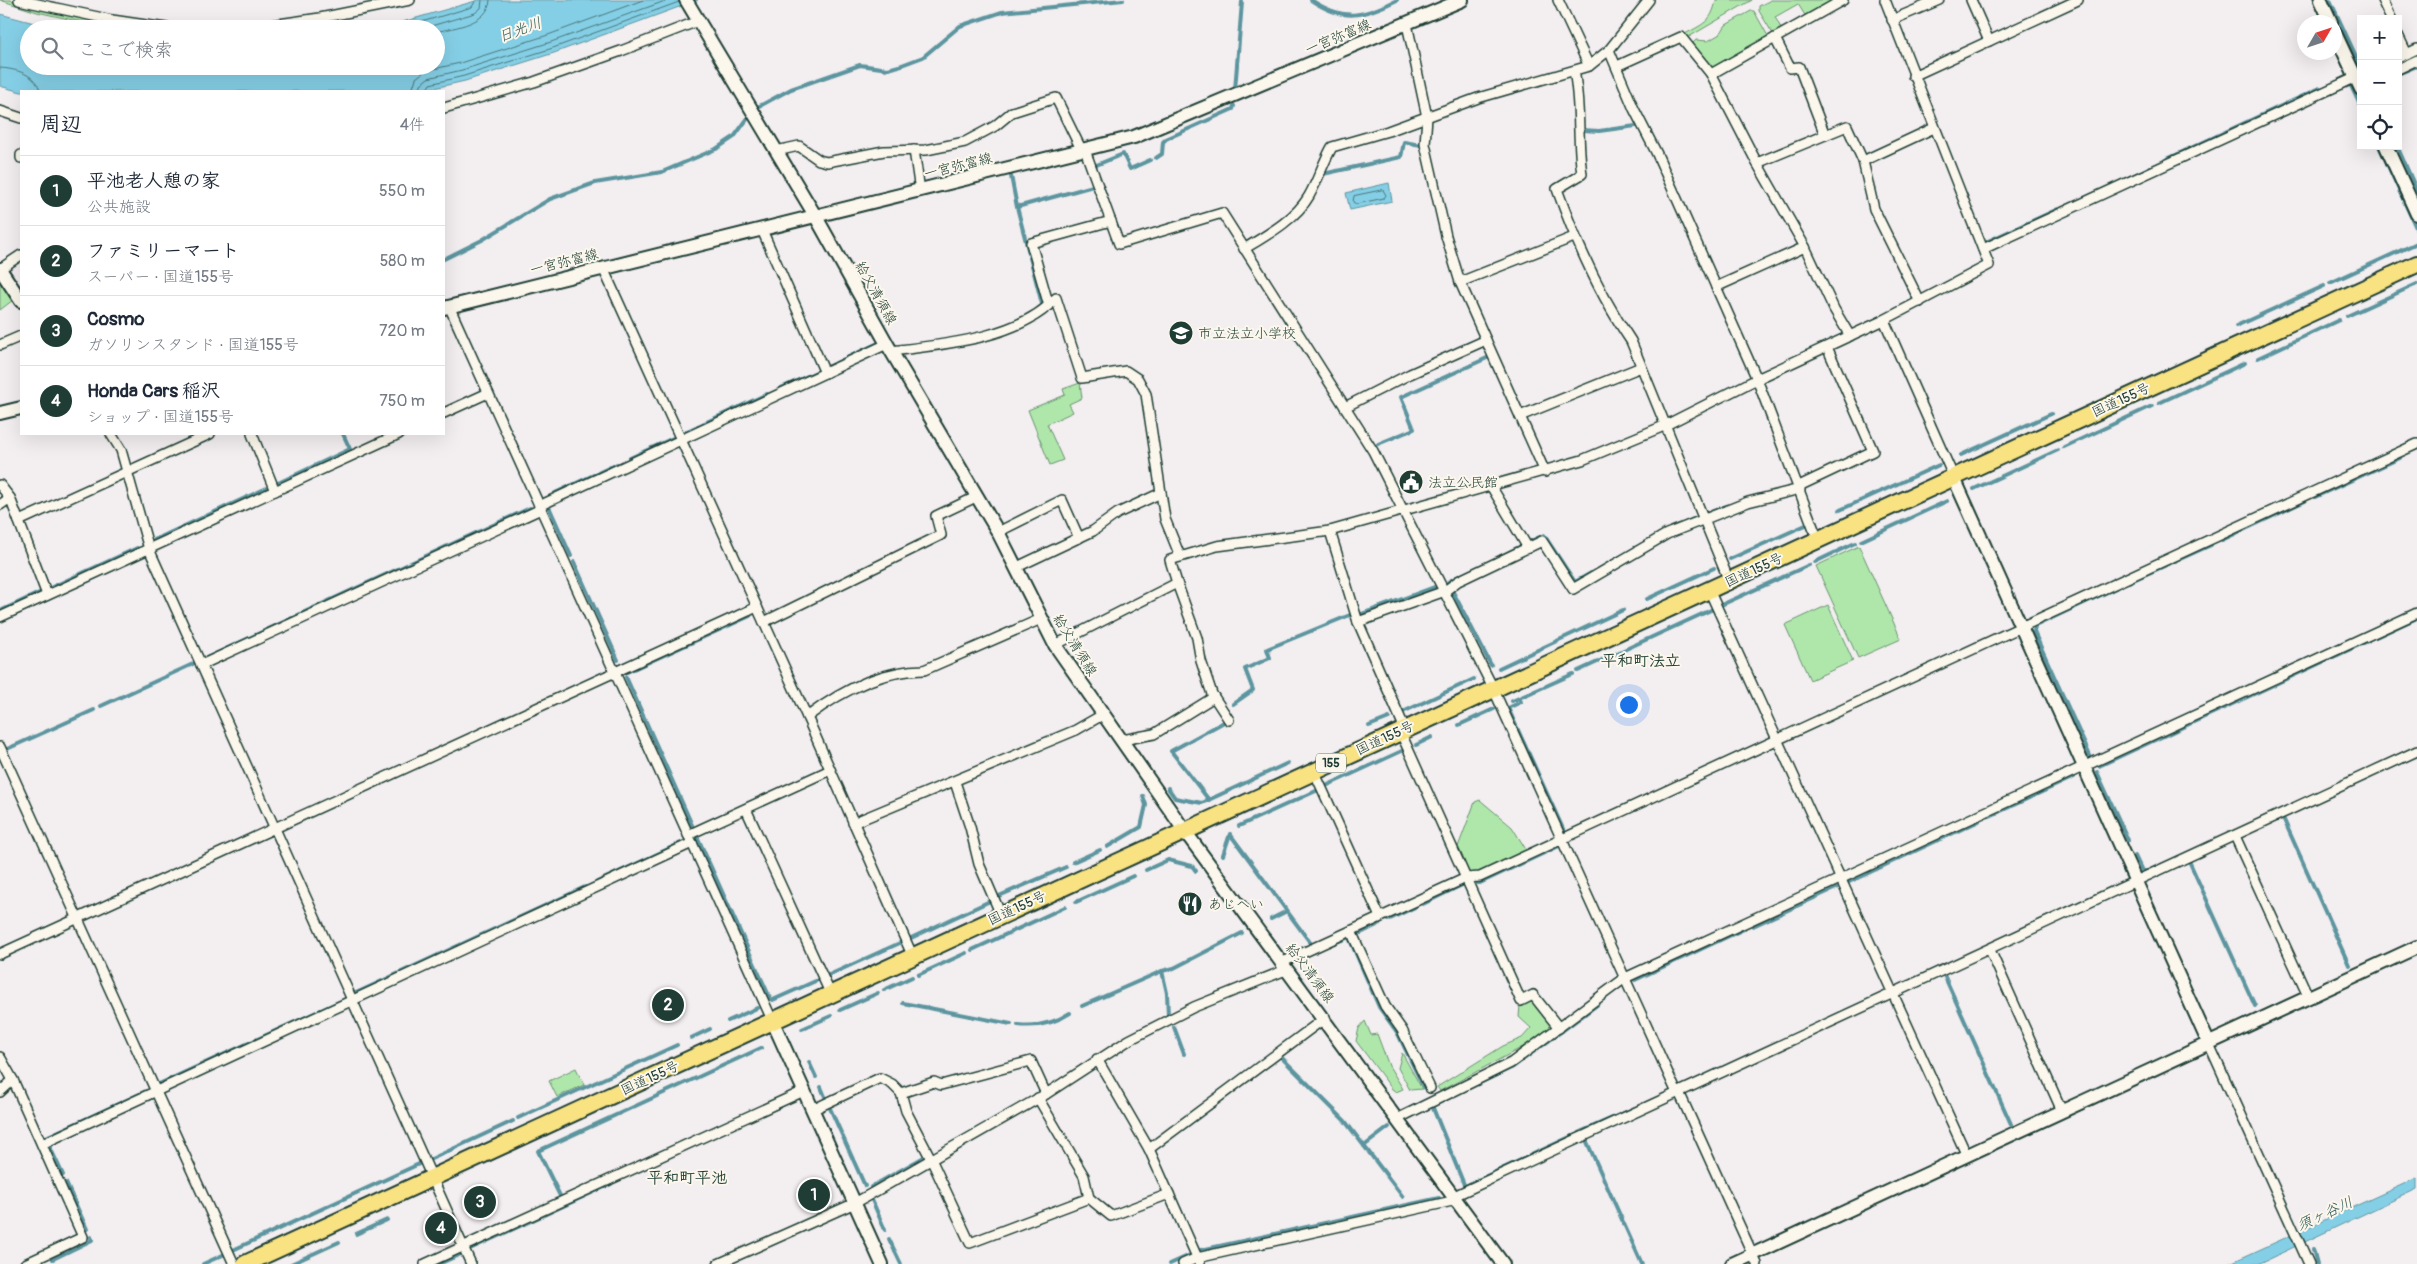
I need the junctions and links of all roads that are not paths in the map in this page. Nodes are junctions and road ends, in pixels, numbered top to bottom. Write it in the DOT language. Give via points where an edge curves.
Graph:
graph roads {
  1 [pos="19,0"];
  2 [pos="410,0"];
  3 [pos="686,0"];
  4 [pos="1462,0"];
  5 [pos="1558,0"];
  6 [pos="1649,0"];
  7 [pos="1843,0"];
  8 [pos="1885,0"];
  9 [pos="1939,0"];
  10 [pos="1971,0"];
  11 [pos="2078,0"];
  12 [pos="2320,0"];
  13 [pos="2382,0"];
  14 [pos="2328,15"];
  15 [pos="2389,15"];
  16 [pos="696,18"];
  17 [pos="112,20"];
  18 [pos="306,20"];
  19 [pos="1892,20"];
  20 [pos="1406,24"];
  21 [pos="1775,38"];
  22 [pos="1989,41"];
  23 [pos="2342,47"];
  24 [pos="2417,49"];
  25 [pos="1610,50"];
  26 [pos="2402,56"];
  27 [pos="2417,60"];
  28 [pos="1589,66"];
  29 [pos="1617,66"];
  30 [pos="2402,66"];
  31 [pos="1574,71"];
  32 [pos="1712,74"];
  33 [pos="1913,76"];
  34 [pos="2357,78"];
  35 [pos="2357,83"];
  36 [pos="445,108"];
  37 [pos="0,111"];
  38 [pos="1427,117"];
  39 [pos="20,118"];
  40 [pos="1934,128"];
  41 [pos="1825,135"];
  42 [pos="914,150"];
  43 [pos="2388,150"];
  44 [pos="776,151"];
  45 [pos="1084,151"];
  46 [pos="1864,161"];
  47 [pos="1757,163"];
  48 [pos="920,191"];
  49 [pos="2417,214"];
  50 [pos="816,217"];
  51 [pos="1111,221"];
  52 [pos="762,230"];
  53 [pos="1574,238"];
  54 [pos="1805,248"];
  55 [pos="1244,249"];
  56 [pos="1983,249"];
  57 [pos="20,256"];
  58 [pos="2417,264"];
  59 [pos="603,268"];
  60 [pos="0,269"];
  61 [pos="1460,282"];
  62 [pos="1716,287"];
  63 [pos="20,299"];
  64 [pos="1920,302"];
  65 [pos="1049,306"];
  66 [pos="447,307"];
  67 [pos="1884,320"];
  68 [pos="20,336"];
  69 [pos="1850,336"];
  70 [pos="1486,340"];
  71 [pos="0,345"];
  72 [pos="1826,347"];
  73 [pos="889,348"];
  74 [pos="1641,367"];
  75 [pos="825,373"];
  76 [pos="1757,379"];
  77 [pos="488,393"];
  78 [pos="1345,407"];
  79 [pos="20,408"];
  80 [pos="0,413"];
  81 [pos="445,413"];
  82 [pos="1520,416"];
  83 [pos="1664,426"];
  84 [pos="112,435"];
  85 [pos="208,435"];
  86 [pos="252,435"];
  87 [pos="397,435"];
  88 [pos="682,440"];
  89 [pos="2417,444"];
  90 [pos="127,472"];
  91 [pos="1545,472"];
  92 [pos="1954,478"];
  93 [pos="0,485"];
  94 [pos="1491,486"];
  95 [pos="1800,487"];
  96 [pos="275,491"];
  97 [pos="1161,493"];
  98 [pos="978,496"];
  99 [pos="10,498"];
  100 [pos="0,505"];
  101 [pos="540,507"];
  102 [pos="1404,510"];
  103 [pos="1704,520"];
  104 [pos="19,522"];
  105 [pos="1330,531"];
  106 [pos="998,532"];
  107 [pos="1079,538"];
  108 [pos="1818,540"];
  109 [pos="1528,548"];
  110 [pos="148,549"];
  111 [pos="1180,556"];
  112 [pos="1017,567"];
  113 [pos="1730,581"];
  114 [pos="1177,583"];
  115 [pos="1709,590"];
  116 [pos="1445,591"];
  117 [pos="47,595"];
  118 [pos="757,607"];
  119 [pos="2417,613"];
  120 [pos="0,617"];
  121 [pos="1041,619"];
  122 [pos="764,622"];
  123 [pos="1358,622"];
  124 [pos="2021,626"];
  125 [pos="1055,646"];
  126 [pos="201,665"];
  127 [pos="615,672"];
  128 [pos="1494,688"];
  129 [pos="1214,697"];
  130 [pos="1104,714"];
  131 [pos="807,717"];
  132 [pos="1229,720"];
  133 [pos="1402,730"];
  134 [pos="1777,739"];
  135 [pos="1122,740"];
  136 [pos="0,747"];
  137 [pos="2417,752"];
  138 [pos="2085,768"];
  139 [pos="830,770"];
  140 [pos="1314,771"];
  141 [pos="955,782"];
  142 [pos="746,808"];
  143 [pos="853,822"];
  144 [pos="274,828"];
  145 [pos="1184,830"];
  146 [pos="2235,836"];
  147 [pos="1561,838"];
  148 [pos="690,839"];
  149 [pos="1466,878"];
  150 [pos="1841,880"];
  151 [pos="2136,882"];
  152 [pos="1001,915"];
  153 [pos="1380,917"];
  154 [pos="78,918"];
  155 [pos="1352,931"];
  156 [pos="2417,947"];
  157 [pos="1990,950"];
  158 [pos="0,954"];
  159 [pos="913,957"];
  160 [pos="1286,966"];
  161 [pos="1625,978"];
  162 [pos="1893,994"];
  163 [pos="831,995"];
  164 [pos="2308,996"];
  165 [pos="352,1000"];
  166 [pos="1325,1018"];
  167 [pos="773,1022"];
  168 [pos="1559,1028"];
  169 [pos="2209,1044"];
  170 [pos="0,1056"];
  171 [pos="1097,1059"];
  172 [pos="13,1080"];
  173 [pos="1430,1088"];
  174 [pos="804,1090"];
  175 [pos="156,1091"];
  176 [pos="0,1092"];
  177 [pos="901,1093"];
  178 [pos="1678,1093"];
  179 [pos="1042,1096"];
  180 [pos="812,1110"];
  181 [pos="2062,1111"];
  182 [pos="1397,1119"];
  183 [pos="42,1144"];
  184 [pos="1149,1149"];
  185 [pos="1967,1156"];
  186 [pos="931,1159"];
  187 [pos="432,1178"];
  188 [pos="1169,1194"];
  189 [pos="1088,1198"];
  190 [pos="1455,1198"];
  191 [pos="854,1203"];
  192 [pos="463,1247"];
  193 [pos="45,1255"];
  194 [pos="1755,1259"];
  195 [pos="1198,1261"];
  196 [pos="25,1264"];
  197 [pos="49,1264"];
  198 [pos="234,1264"];
  199 [pos="245,1264"];
  200 [pos="424,1264"];
  201 [pos="471,1264"];
  202 [pos="718,1264"];
  203 [pos="882,1264"];
  204 [pos="1183,1264"];
  205 [pos="1503,1264"];
  206 [pos="1732,1264"];
  207 [pos="2309,1264"];
  1 -- 17 [label="street"];
  2 -- 18 [label="street"];
  3 -- 16 [label="main road, 給父清須線"];
  4 -- 20 [label="main road, 一宮弥富線"];
  5 -- 28 [label="street"];
  6 -- 25 [label="street"];
  7 -- 21 [label="street"];
  8 -- 19 [label="street"];
  9 -- 19 [label="street"];
  10 -- 22 [label="street"];
  11 -- 22 [label="street"];
  12 -- 14 [label="main road"];
  13 -- 15 [label="street"];
  16 -- 36 [label="street" via="621,52"];
  16 -- 44 [label="main road, 給父清須線"];
  19 -- 33 [label="street"];
  20 -- 38 [label="street"];
  20 -- 45 [label="main road, 一宮弥富線" via="1134,137"];
  21 -- 32 [label="street"];
  21 -- 41 [label="street" via="1790,68 1799,67"];
  22 -- 33 [label="street"];
  23 -- 34 [label="main road"];
  24 -- 26 [label="street"];
  25 -- 28 [label="street"];
  25 -- 29 [label="street"];
  27 -- 30 [label="street"];
  28 -- 31 [label="street"];
  29 -- 32 [label="street" via="1681,36"];
  29 -- 62 [label="street"];
  31 -- 38 [label="street" via="1478,98"];
  31 -- 53 [label="street" via="1579,92 1582,174 1557,189"];
  32 -- 47 [label="street"];
  33 -- 40 [label="street"];
  35 -- 56 [label="street"];
  37 -- 39 [label="street"];
  38 -- 55 [label="street" via="1332,147 1308,198 1270,233"];
  38 -- 61 [label="street" via="1425,144"];
  40 -- 46 [label="street"];
  40 -- 56 [label="street"];
  41 -- 46 [label="street" via="1846,126"];
  41 -- 47 [label="street"];
  42 -- 44 [label="street" via="884,151 827,162 799,146"];
  42 -- 45 [label="street" via="965,142 995,126 1012,112 1056,98"];
  42 -- 48 [label="street"];
  43 -- 49 [label="main road"];
  44 -- 50 [label="main road, 給父清須線"];
  45 -- 48 [label="main road, 一宮弥富線"];
  45 -- 51 [label="street"];
  46 -- 64 [label="street" via="1874,209"];
  47 -- 54 [label="street"];
  48 -- 50 [label="main road, 一宮弥富線"];
  50 -- 52 [label="main road, 一宮弥富線"];
  50 -- 73 [label="main road, 給父清須線"];
  51 -- 55 [label="street" via="1119,244 1222,213"];
  51 -- 65 [label="street" via="1031,243"];
  52 -- 59 [label="main road, 一宮弥富線"];
  52 -- 75 [label="street"];
  53 -- 61 [label="street"];
  53 -- 74 [label="street" via="1613,316 1631,341"];
  54 -- 62 [label="street"];
  54 -- 69 [label="street"];
  55 -- 78 [label="street"];
  56 -- 64 [label="street" via="1990,265"];
  57 -- 60 [label="street"];
  58 -- 92 [label="highway, 国道155号 / 155"];
  59 -- 66 [label="main road, 一宮弥富線"];
  59 -- 88 [label="street"];
  60 -- 63 [label="main road"];
  61 -- 70 [label="street"];
  62 -- 76 [label="street"];
  64 -- 67 [label="street"];
  65 -- 73 [label="street" via="1025,323 950,344"];
  65 -- 97 [label="street" via="1056,298 1082,378 1126,371 1138,379 1146,394"];
  66 -- 77 [label="street"];
  67 -- 69 [label="street"];
  67 -- 92 [label="street"];
  68 -- 71 [label="street"];
  69 -- 72 [label="street"];
  70 -- 78 [label="street"];
  70 -- 82 [label="street"];
  72 -- 76 [label="street"];
  72 -- 95 [label="street" via="1873,452"];
  73 -- 75 [label="street"];
  73 -- 98 [label="main road, 給父清須線"];
  74 -- 82 [label="street"];
  74 -- 83 [label="street"];
  75 -- 88 [label="street"];
  76 -- 83 [label="street"];
  76 -- 95 [label="street"];
  77 -- 81 [label="street"];
  77 -- 101 [label="street"];
  78 -- 102 [label="street"];
  79 -- 80 [label="main road"];
  82 -- 91 [label="street"];
  83 -- 91 [label="street"];
  83 -- 103 [label="street"];
  84 -- 90 [label="street" via="121,450"];
  85 -- 90 [label="street"];
  86 -- 96 [label="street"];
  87 -- 96 [label="street"];
  88 -- 101 [label="street"];
  88 -- 118 [label="street"];
  89 -- 124 [label="street"];
  90 -- 104 [label="street"];
  90 -- 110 [label="street"];
  91 -- 94 [label="street"];
  92 -- 108 [label="highway, 国道155号 / 155"];
  92 -- 124 [label="main road"];
  93 -- 99 [label="street"];
  94 -- 102 [label="street"];
  94 -- 109 [label="street"];
  95 -- 103 [label="street" via="1748,502"];
  95 -- 108 [label="street"];
  96 -- 110 [label="street"];
  97 -- 107 [label="street" via="1118,512"];
  97 -- 111 [label="street" via="1165,519"];
  98 -- 106 [label="main road, 給父清須線"];
  98 -- 122 [label="street" via="936,516 941,535"];
  99 -- 100 [label="street"];
  99 -- 104 [label="street"];
  101 -- 126 [label="street"];
  101 -- 127 [label="street"];
  102 -- 105 [label="street"];
  102 -- 116 [label="street"];
  103 -- 109 [label="street" via="1667,534 1573,589 1542,542"];
  103 -- 113 [label="street"];
  104 -- 117 [label="street"];
  105 -- 111 [label="street" via="1217,546"];
  105 -- 123 [label="street"];
  106 -- 107 [label="street" via="1062,500"];
  106 -- 112 [label="main road, 給父清須線"];
  107 -- 112 [label="street"];
  108 -- 113 [label="highway, 国道155号 / 155"];
  109 -- 116 [label="street" via="1458,581"];
  110 -- 117 [label="street"];
  110 -- 126 [label="street"];
  111 -- 114 [label="street" via="1170,560"];
  112 -- 121 [label="main road, 給父清須線"];
  113 -- 115 [label="highway, 国道155号 / 155"];
  114 -- 125 [label="street"];
  114 -- 129 [label="street" via="1198,638 1201,660"];
  115 -- 128 [label="highway, 国道155号 / 155"];
  115 -- 134 [label="street"];
  116 -- 123 [label="street"];
  116 -- 128 [label="street"];
  117 -- 120 [label="street"];
  118 -- 122 [label="street"];
  118 -- 127 [label="street"];
  119 -- 138 [label="street"];
  121 -- 125 [label="main road, 給父清須線"];
  121 -- 131 [label="street" via="924,670 909,670 853,686"];
  122 -- 131 [label="street"];
  123 -- 133 [label="street"];
  124 -- 134 [label="street"];
  124 -- 138 [label="main road"];
  125 -- 130 [label="main road, 給父清須線"];
  126 -- 144 [label="street"];
  127 -- 144 [label="street"];
  127 -- 148 [label="street"];
  128 -- 133 [label="highway, 国道155号 / 155"];
  128 -- 147 [label="street"];
  129 -- 132 [label="street"];
  129 -- 135 [label="street" via="1154,734"];
  130 -- 135 [label="main road, 給父清須線"];
  130 -- 141 [label="street" via="1076,730"];
  131 -- 139 [label="street"];
  133 -- 140 [label="highway, 国道155号 / 155"];
  133 -- 149 [label="street"];
  134 -- 147 [label="street"];
  134 -- 150 [label="street"];
  135 -- 145 [label="main road, 給父清須線"];
  136 -- 154 [label="street"];
  137 -- 146 [label="street"];
  138 -- 150 [label="street"];
  138 -- 151 [label="main road"];
  139 -- 142 [label="street"];
  139 -- 143 [label="street"];
  140 -- 145 [label="highway, 国道155号 / 155"];
  140 -- 153 [label="street"];
  141 -- 143 [label="street"];
  141 -- 152 [label="street" via="979,864"];
  142 -- 148 [label="street"];
  142 -- 163 [label="street"];
  143 -- 159 [label="street"];
  144 -- 154 [label="street"];
  144 -- 165 [label="street"];
  145 -- 152 [label="highway, 国道155号 / 155"];
  145 -- 160 [label="main road, 給父清須線"];
  146 -- 151 [label="street"];
  146 -- 164 [label="street"];
  147 -- 149 [label="street" via="1480,878"];
  147 -- 161 [label="street"];
  148 -- 165 [label="street"];
  148 -- 167 [label="street"];
  149 -- 153 [label="street"];
  149 -- 168 [label="street" via="1520,1001 1533,995"];
  150 -- 161 [label="street"];
  150 -- 162 [label="street"];
  151 -- 157 [label="street"];
  151 -- 169 [label="main road"];
  152 -- 159 [label="highway, 国道155号 / 155"];
  153 -- 155 [label="street"];
  154 -- 158 [label="street"];
  154 -- 175 [label="street"];
  155 -- 160 [label="street"];
  155 -- 173 [label="street" via="1385,1006 1402,1030"];
  156 -- 164 [label="main road"];
  157 -- 162 [label="street"];
  157 -- 181 [label="street"];
  159 -- 163 [label="highway, 国道155号 / 155"];
  160 -- 166 [label="main road, 給父清須線"];
  160 -- 171 [label="street" via="1194,1007"];
  161 -- 168 [label="street"];
  161 -- 178 [label="street"];
  162 -- 178 [label="street"];
  162 -- 185 [label="street"];
  163 -- 167 [label="highway, 国道155号 / 155"];
  164 -- 169 [label="main road"];
  165 -- 175 [label="street"];
  165 -- 187 [label="street"];
  166 -- 182 [label="main road, 給父清須線"];
  166 -- 184 [label="street"];
  167 -- 174 [label="main road"];
  167 -- 187 [label="highway, 国道155号 / 155"];
  168 -- 182 [label="street" via="1511,1063"];
  169 -- 181 [label="main road"];
  169 -- 207 [label="street"];
  170 -- 172 [label="street"];
  171 -- 179 [label="street"];
  171 -- 184 [label="street"];
  172 -- 176 [label="street"];
  172 -- 183 [label="street"];
  174 -- 180 [label="main road"];
  174 -- 192 [label="street"];
  175 -- 183 [label="street"];
  175 -- 198 [label="street"];
  177 -- 179 [label="street" via="934,1082 941,1085 1031,1061"];
  177 -- 180 [label="street" via="880,1078"];
  177 -- 186 [label="street" via="906,1111"];
  178 -- 190 [label="street"];
  178 -- 194 [label="street"];
  179 -- 186 [label="street"];
  179 -- 189 [label="street" via="1084,1176"];
  180 -- 191 [label="main road"];
  181 -- 185 [label="main road"];
  182 -- 190 [label="main road, 給父清須線"];
  183 -- 193 [label="street" via="83,1237"];
  184 -- 188 [label="street"];
  185 -- 194 [label="main road"];
  186 -- 189 [label="street" via="970,1242"];
  186 -- 191 [label="street"];
  187 -- 192 [label="street"];
  187 -- 199 [label="highway, 国道155号 / 155"];
  188 -- 189 [label="street" via="1111,1216"];
  188 -- 195 [label="street"];
  190 -- 195 [label="street"];
  190 -- 205 [label="main road, 給父清須線"];
  191 -- 202 [label="street"];
  191 -- 203 [label="main road"];
  192 -- 200 [label="street"];
  192 -- 201 [label="street"];
  193 -- 196 [label="street"];
  193 -- 197 [label="street"];
  194 -- 206 [label="main road"];
  195 -- 204 [label="street"];
}
